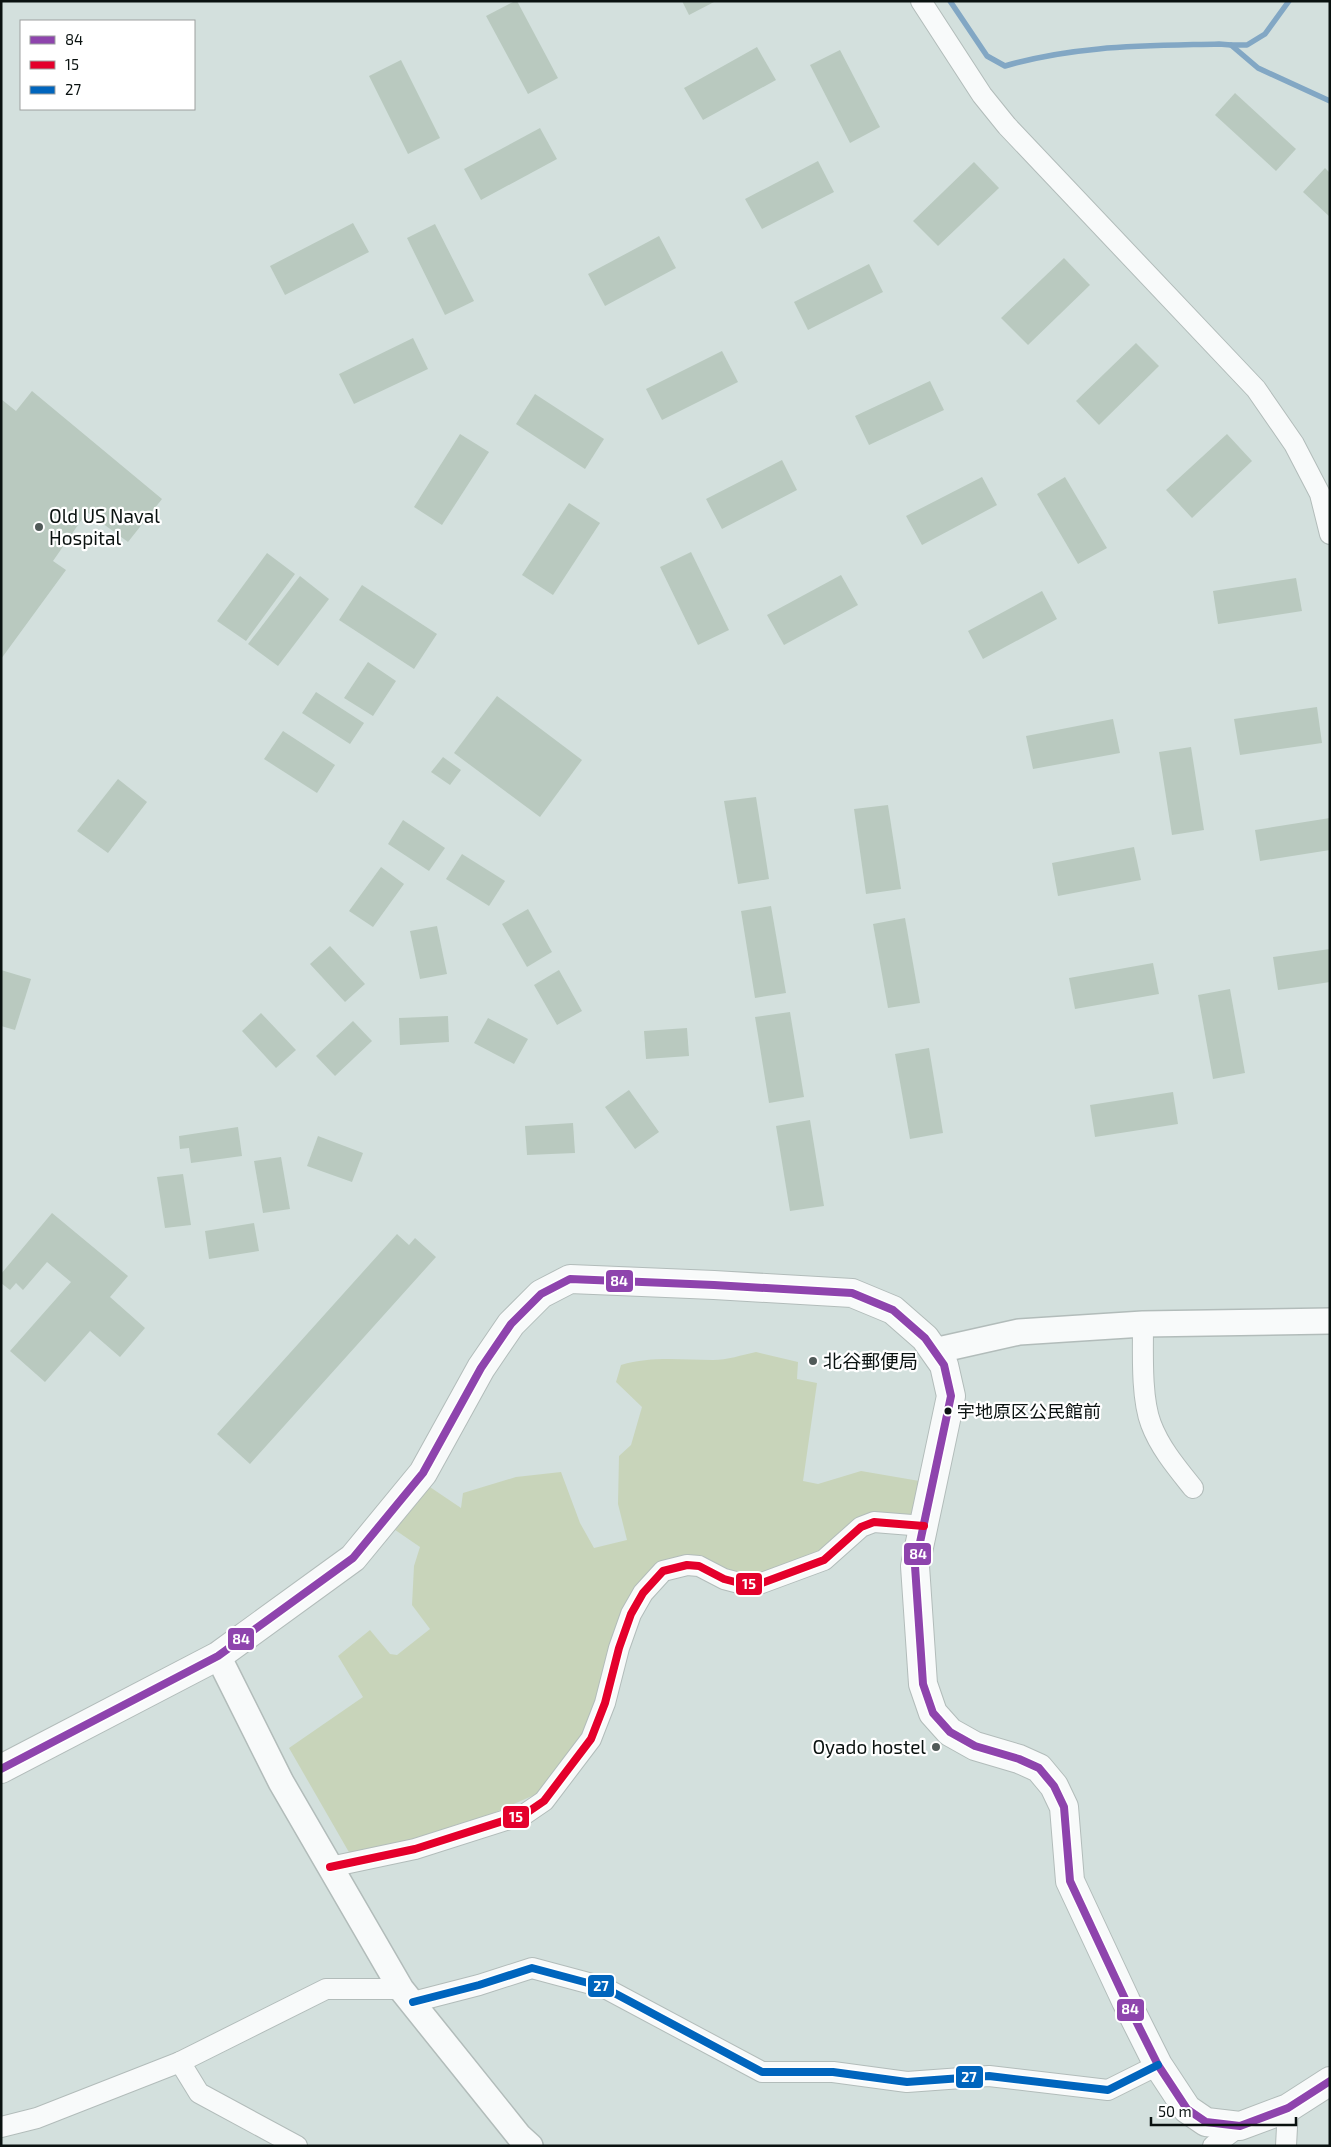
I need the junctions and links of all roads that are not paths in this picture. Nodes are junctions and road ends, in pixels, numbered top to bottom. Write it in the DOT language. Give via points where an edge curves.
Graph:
graph roads {
  1 [pos="921,1"];
  2 [pos="1330,534"];
  3 [pos="1330,1321"];
  4 [pos="1143,1324"];
  5 [pos="934,1351"];
  6 [pos="1193,1488"];
  7 [pos="924,1526"];
  8 [pos="218,1656"];
  9 [pos="1,1769"];
  10 [pos="330,1867"];
  11 [pos="407,1995"];
  12 [pos="180,2062"];
  13 [pos="1158,2065"];
  14 [pos="1330,2080"];
  15 [pos="1288,2108"];
  16 [pos="1240,2126"];
  17 [pos="1,2127"];
  18 [pos="297,2146"];
  19 [pos="530,2146"];
  20 [pos="1213,2146"];
  21 [pos="1286,2146"];
  1 -- 2 [label="street" via="982,95 1007,126 1256,389 1294,444 1320,494"];
  3 -- 4 [label="street"];
  4 -- 5 [label="street" via="1019,1332"];
  4 -- 6 [label="street" via="1143,1380 1150,1423 1164,1451"];
  5 -- 7 [label="main road" via="944,1365 951,1396"];
  5 -- 8 [label="main road" via="925,1338 893,1310 852,1293 570,1279 541,1294 511,1324 481,1368 423,1473 353,1558"];
  7 -- 10 [label="street" via="874,1522 860,1527 824,1560 759,1584 724,1579 699,1566 687,1565 664,1571 643,1593 631,1614 606,1704 590,1739 544,1801 525,1814 416,1849"];
  7 -- 13 [label="main road" via="915,1566 923,1684 933,1713 950,1732 975,1746 1039,1768 1054,1786 1064,1807 1070,1880"];
  8 -- 9 [label="main road"];
  8 -- 10 [label="street" via="281,1782"];
  10 -- 11 [label="street"];
  11 -- 12 [label="street" via="326,1988"];
  11 -- 13 [label="street" via="479,1985 532,1968 603,1987 762,2072 833,2072 906,2082 989,2076 1108,2090"];
  11 -- 19 [label="street"];
  12 -- 17 [label="street" via="38,2118"];
  12 -- 18 [label="street" via="199,2093"];
  13 -- 16 [label="main road" via="1187,2109 1206,2122"];
  14 -- 15 [label="main road"];
  15 -- 16 [label="main road"];
  15 -- 21 [label="street"];
  16 -- 20 [label="street"];
}
